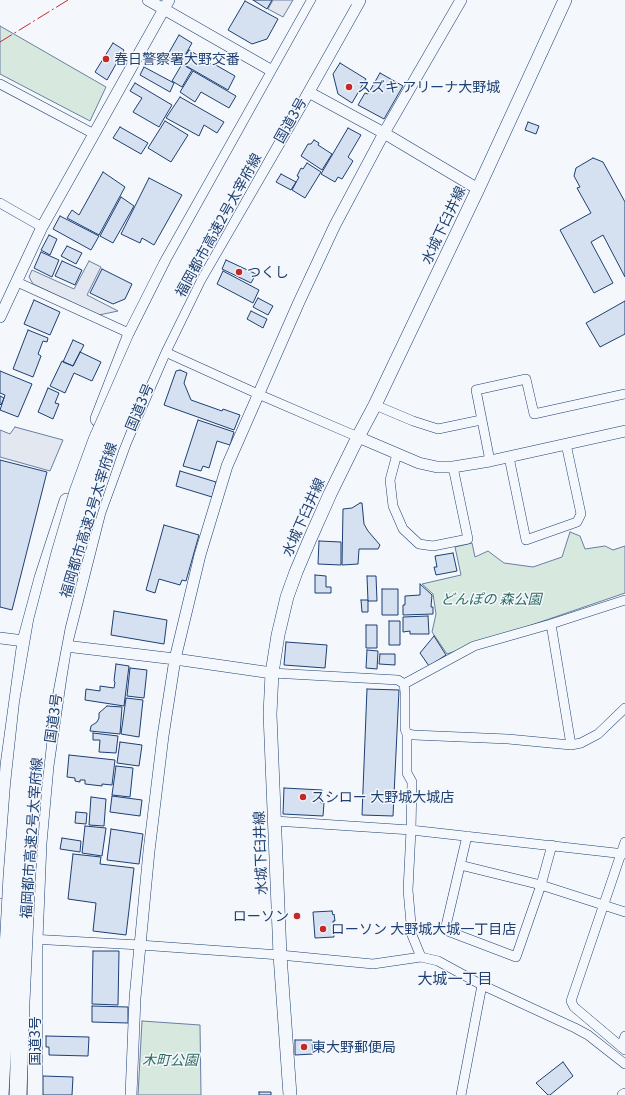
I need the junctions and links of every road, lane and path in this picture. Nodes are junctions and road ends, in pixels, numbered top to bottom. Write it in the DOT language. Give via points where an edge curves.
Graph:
graph roads {
  1 [pos="148,0"];
  2 [pos="315,0"];
  3 [pos="326,0"];
  4 [pos="344,0"];
  5 [pos="358,0"];
  6 [pos="461,0"];
  7 [pos="565,0"];
  8 [pos="166,4"];
  9 [pos="275,73"];
  10 [pos="0,84"];
  11 [pos="307,91"];
  12 [pos="384,133"];
  13 [pos="94,134"];
  14 [pos="478,189"];
  15 [pos="0,203"];
  16 [pos="42,227"];
  17 [pos="17,282"];
  18 [pos="0,317"];
  19 [pos="131,334"];
  20 [pos="163,351"];
  21 [pos="258,394"];
  22 [pos="625,394"];
  23 [pos="375,405"];
  24 [pos="481,420"];
  25 [pos="625,431"];
  26 [pos="358,437"];
  27 [pos="566,444"];
  28 [pos="397,454"];
  29 [pos="509,457"];
  30 [pos="490,461"];
  31 [pos="453,467"];
  32 [pos="625,600"];
  33 [pos="551,624"];
  34 [pos="0,638"];
  35 [pos="25,641"];
  36 [pos="64,646"];
  37 [pos="175,659"];
  38 [pos="272,673"];
  39 [pos="404,684"];
  40 [pos="625,708"];
  41 [pos="407,734"];
  42 [pos="571,745"];
  43 [pos="275,821"];
  44 [pos="411,830"];
  45 [pos="467,836"];
  46 [pos="625,842"];
  47 [pos="552,845"];
  48 [pos="623,854"];
  49 [pos="460,865"];
  50 [pos="541,885"];
  51 [pos="0,891"];
  52 [pos="603,904"];
  53 [pos="625,912"];
  54 [pos="0,937"];
  55 [pos="35,940"];
  56 [pos="140,945"];
  57 [pos="280,955"];
  58 [pos="421,957"];
  59 [pos="482,985"];
  60 [pos="625,1036"];
  61 [pos="623,1048"];
  62 [pos="625,1064"];
  63 [pos="0,1095"];
  64 [pos="18,1095"];
  65 [pos="35,1095"];
  66 [pos="131,1095"];
  67 [pos="290,1095"];
  68 [pos="461,1095"];
  1 -- 8 [label="street"];
  2 -- 9 [label="highway"];
  3 -- 63 [label="highway, 福岡都市高速2号太宰府線, bridge" via="178,266 141,340 97,440 60,553 42,622 28,703 12,876"];
  4 -- 64 [label="highway, 福岡都市高速2号太宰府線, bridge" via="190,273 154,346 111,446 74,558 57,624 43,699 33,788 26,880"];
  5 -- 11 [label="highway, 国道3号"];
  6 -- 12 [label="street"];
  7 -- 14 [label="main road, 水城下臼井線"];
  8 -- 9 [label="street"];
  8 -- 13 [label="street"];
  9 -- 11 [label="street"];
  9 -- 19 [label="highway" via="166,265"];
  10 -- 13 [label="street"];
  11 -- 12 [label="street"];
  11 -- 20 [label="highway, 国道3号" via="198,279"];
  12 -- 14 [label="street"];
  12 -- 21 [label="street" via="332,232"];
  13 -- 16 [label="street"];
  14 -- 23 [label="main road, 水城下臼井線"];
  15 -- 16 [label="street"];
  16 -- 17 [label="street"];
  17 -- 18 [label="street"];
  17 -- 19 [label="street"];
  19 -- 35 [label="highway" via="65,508"];
  20 -- 21 [label="street"];
  20 -- 36 [label="highway, 国道3号" via="124,441 98,512"];
  21 -- 26 [label="street"];
  21 -- 37 [label="street" via="227,466 200,555"];
  22 -- 24 [label="street" via="534,414 526,379 476,390"];
  23 -- 24 [label="street" via="438,429"];
  23 -- 26 [label="main road, 水城下臼井線"];
  24 -- 30 [label="street"];
  25 -- 27 [label="street"];
  26 -- 28 [label="street"];
  26 -- 38 [label="main road, 水城下臼井線" via="296,572 278,635"];
  27 -- 29 [label="street"];
  27 -- 29 [label="street" via="581,514 577,522 526,540"];
  28 -- 31 [label="street" via="419,463"];
  28 -- 31 [label="street" via="390,480 393,506 403,529 419,544 433,546 468,539"];
  29 -- 30 [label="street"];
  30 -- 31 [label="street"];
  32 -- 33 [label="street"];
  33 -- 39 [label="street" via="474,646"];
  33 -- 42 [label="street"];
  34 -- 35 [label="street"];
  35 -- 36 [label="street"];
  35 -- 51 [label="highway" via="8,764"];
  36 -- 37 [label="street"];
  36 -- 55 [label="highway, 国道3号" via="46,766 39,843"];
  37 -- 38 [label="street"];
  37 -- 56 [label="street" via="150,843"];
  38 -- 39 [label="street" via="398,680"];
  38 -- 43 [label="main road, 水城下臼井線" via="270,714"];
  39 -- 41 [label="street"];
  40 -- 42 [label="street" via="598,734"];
  41 -- 42 [label="street"];
  41 -- 44 [label="street" via="407,772 412,782"];
  43 -- 44 [label="street"];
  43 -- 57 [label="main road, 水城下臼井線"];
  44 -- 45 [label="street"];
  44 -- 58 [label="street" via="408,890 412,936"];
  45 -- 47 [label="street"];
  45 -- 49 [label="street"];
  46 -- 48 [label="street"];
  47 -- 48 [label="street"];
  47 -- 50 [label="street"];
  48 -- 52 [label="street"];
  49 -- 50 [label="street"];
  49 -- 50 [label="street" via="445,930 516,957"];
  50 -- 52 [label="street"];
  52 -- 53 [label="street"];
  52 -- 61 [label="street" via="571,1001 574,1007"];
  54 -- 55 [label="street"];
  55 -- 56 [label="street"];
  55 -- 65 [label="highway, 国道3号"];
  56 -- 57 [label="street"];
  56 -- 66 [label="street"];
  57 -- 58 [label="street" via="373,964"];
  57 -- 67 [label="main road, 水城下臼井線"];
  58 -- 59 [label="street" via="438,961"];
  59 -- 62 [label="street" via="588,1035"];
  59 -- 68 [label="street"];
  60 -- 61 [label="street"];
}
